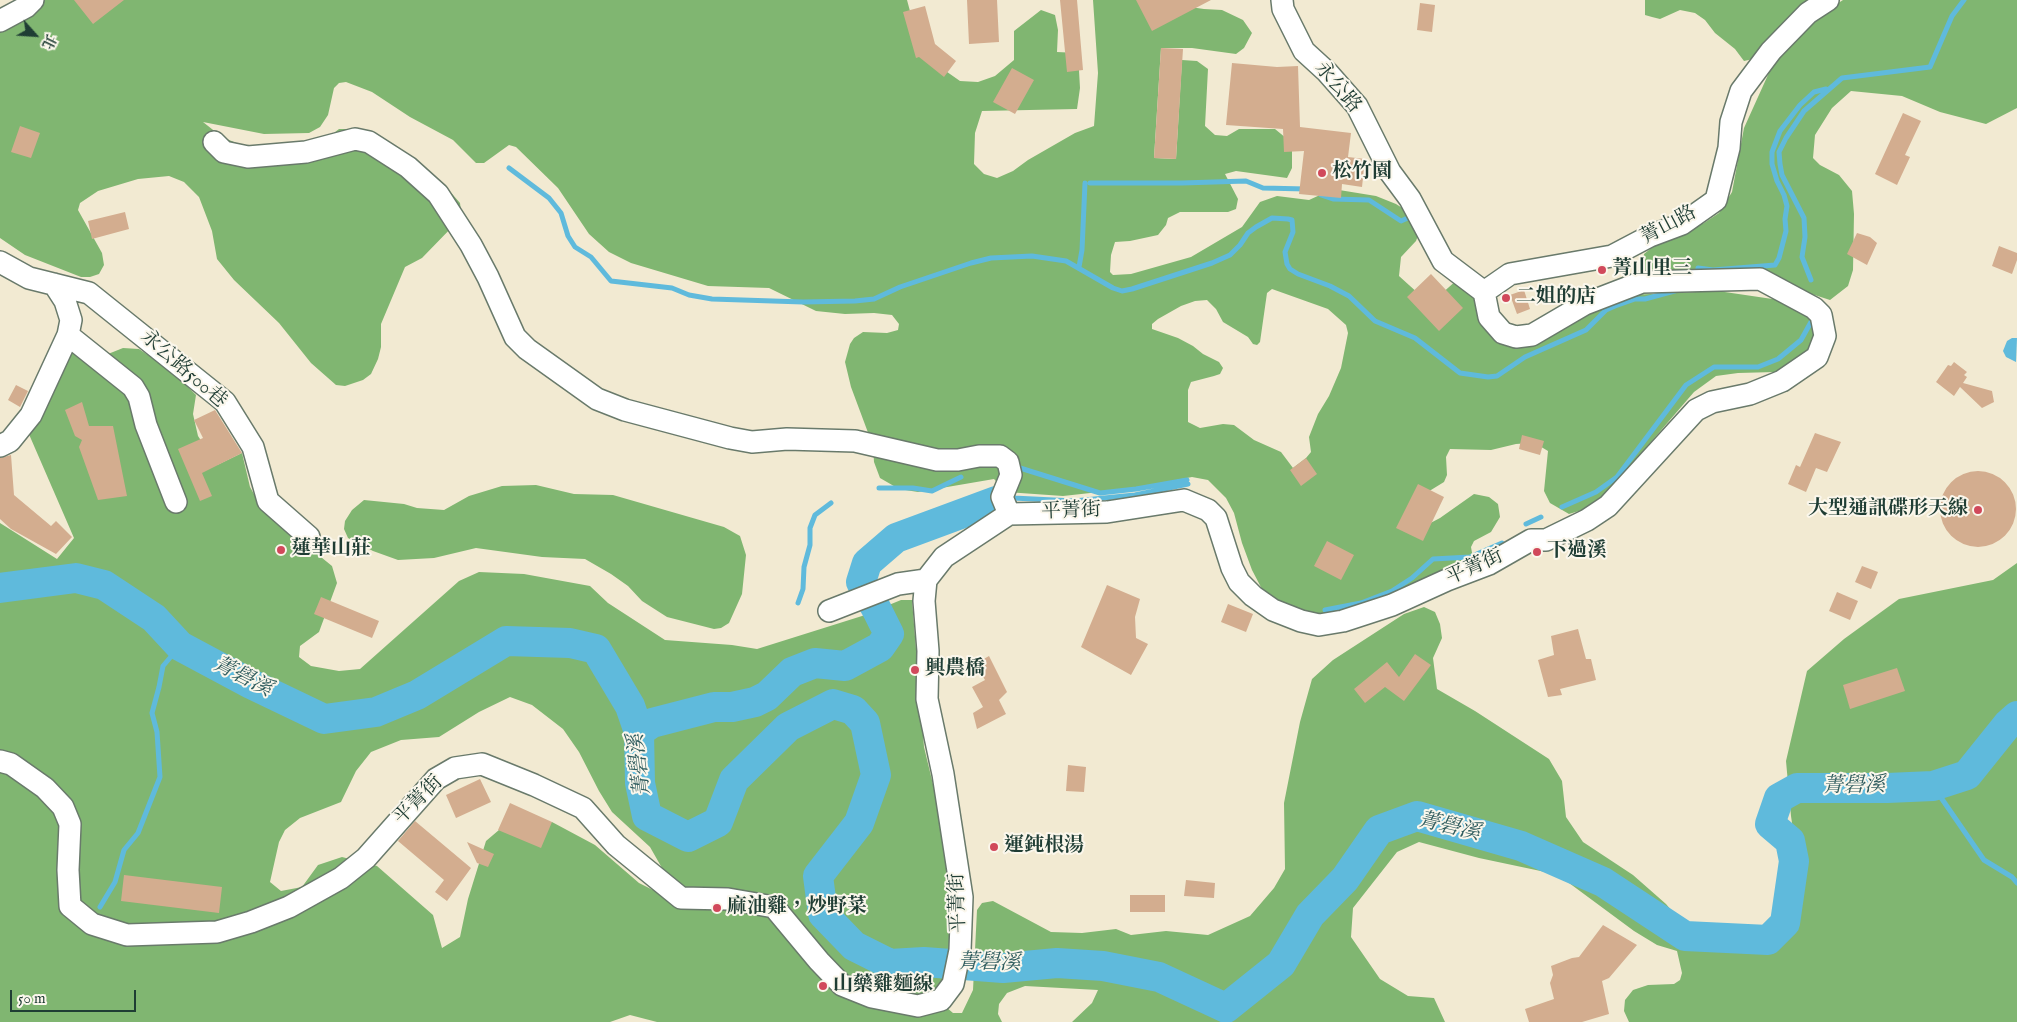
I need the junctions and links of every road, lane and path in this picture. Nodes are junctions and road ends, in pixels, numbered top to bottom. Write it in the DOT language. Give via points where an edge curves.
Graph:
graph roads {
  1 [pos="33,0"];
  2 [pos="1282,0"];
  3 [pos="1828,0"];
  4 [pos="0,21"];
  5 [pos="214,142"];
  6 [pos="0,262"];
  7 [pos="54,284"];
  8 [pos="1484,292"];
  9 [pos="68,335"];
  10 [pos="0,446"];
  11 [pos="176,502"];
  12 [pos="1009,514"];
  13 [pos="309,537"];
  14 [pos="926,580"];
  15 [pos="829,611"];
  16 [pos="0,760"];
  1 -- 4 [label="street"];
  2 -- 8 [label="street, 永公路" via="1304,51 1357,106 1390,172 1410,199 1443,261"];
  3 -- 8 [label="street, 菁山路" via="1808,13 1771,51 1741,91 1731,122 1729,148 1716,200 1682,224 1612,256 1510,274"];
  5 -- 12 [label="street" via="224,152 248,157 306,152 354,139 369,142 408,167 438,194 471,245 515,337 597,399 625,410 752,442 788,439 855,441 937,460 1000,456 1008,462 1011,475 1002,497"];
  6 -- 7 [label="street, 永公路500巷" via="29,278"];
  7 -- 9 [label="street" via="71,320"];
  7 -- 13 [label="street, 永公路500巷" via="89,292 225,402 253,447 268,501"];
  8 -- 12 [label="street, 平菁街" via="1488,317 1503,333 1516,337 1532,335 1585,304 1642,282 1760,279 1814,308 1821,315 1825,336 1817,356 1782,381 1696,410 1608,506 1587,520 1546,540 1531,540 1489,564 1392,605 1343,621 1318,624 1301,621 1273,610 1253,596 1239,582 1232,568 1216,518 1208,510 1184,500 1107,512"];
  9 -- 10 [label="street" via="31,415 10,441"];
  9 -- 11 [label="street" via="133,387"];
  12 -- 14 [label="street" via="944,557"];
  14 -- 15 [label="street" via="898,584"];
  14 -- 16 [label="street, 平菁街" via="927,699 943,774 962,897 960,950 953,984 941,1000 918,1006 872,998 842,985 774,907 728,899 681,898 616,845 583,808 482,764 455,768 436,779 366,858 341,878 289,907 217,932 128,935 92,924 70,906 70,824 63,808 45,788"];
}
